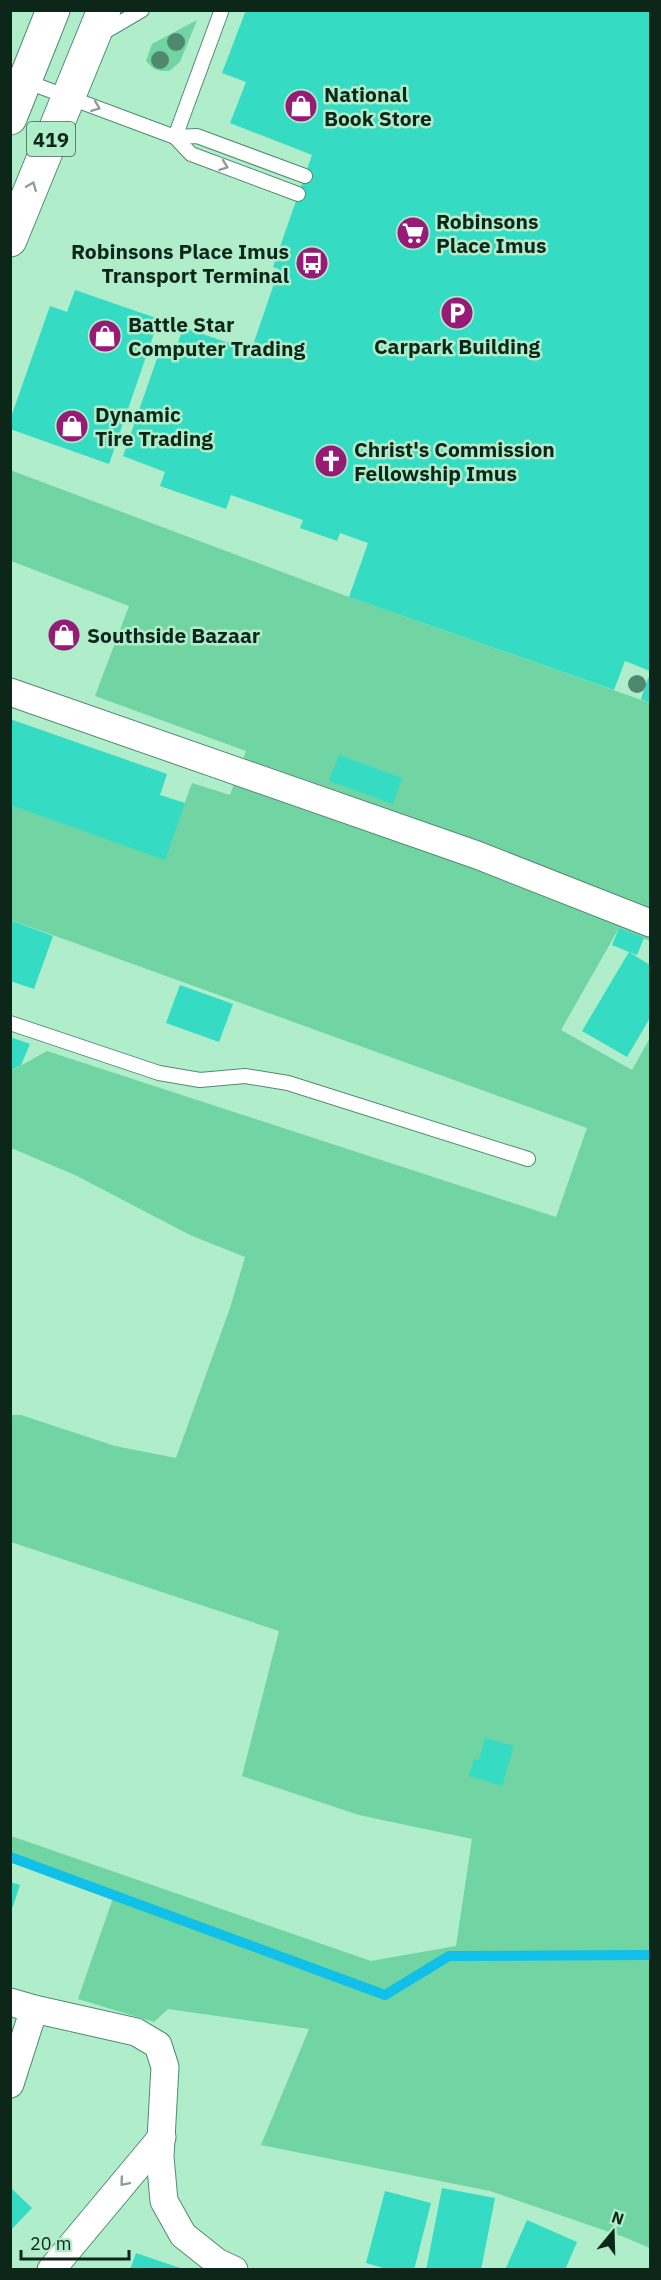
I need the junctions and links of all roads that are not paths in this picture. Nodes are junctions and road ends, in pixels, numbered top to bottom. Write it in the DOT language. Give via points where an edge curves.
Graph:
graph roads {
  1 [pos="53,10"];
  2 [pos="141,10"];
  3 [pos="221,12"];
  4 [pos="98,25"];
  5 [pos="25,81"];
  6 [pos="68,96"];
  7 [pos="10,118"];
  8 [pos="175,137"];
  9 [pos="304,176"];
  10 [pos="298,194"];
  11 [pos="10,240"];
  12 [pos="10,692"];
  13 [pos="651,923"];
  14 [pos="10,1023"];
  15 [pos="528,1159"];
  16 [pos="22,2006"];
  17 [pos="10,2084"];
  18 [pos="162,2138"];
  19 [pos="51,2270"];
  20 [pos="234,2270"];
  1 -- 5 [label="highway, 419"];
  2 -- 4 [label="lane"];
  3 -- 8 [label="lane"];
  4 -- 6 [label="highway, 419"];
  5 -- 6 [label="lane"];
  5 -- 7 [label="highway, 419"];
  6 -- 8 [label="lane, one-way"];
  11 -- 6 [label="highway, 419, one-way"];
  8 -- 9 [label="lane" via="197,136"];
  8 -- 10 [label="lane, one-way" via="191,154"];
  12 -- 13 [label="street" via="477,855"];
  14 -- 15 [label="lane" via="159,1073 200,1080 245,1076 288,1083"];
  16 -- 17 [label="street"];
  16 -- 18 [label="street" via="136,2032 158,2045 165,2067"];
  18 -- 19 [label="street, one-way"];
  18 -- 20 [label="street" via="164,2201 183,2235 217,2262"];
}
